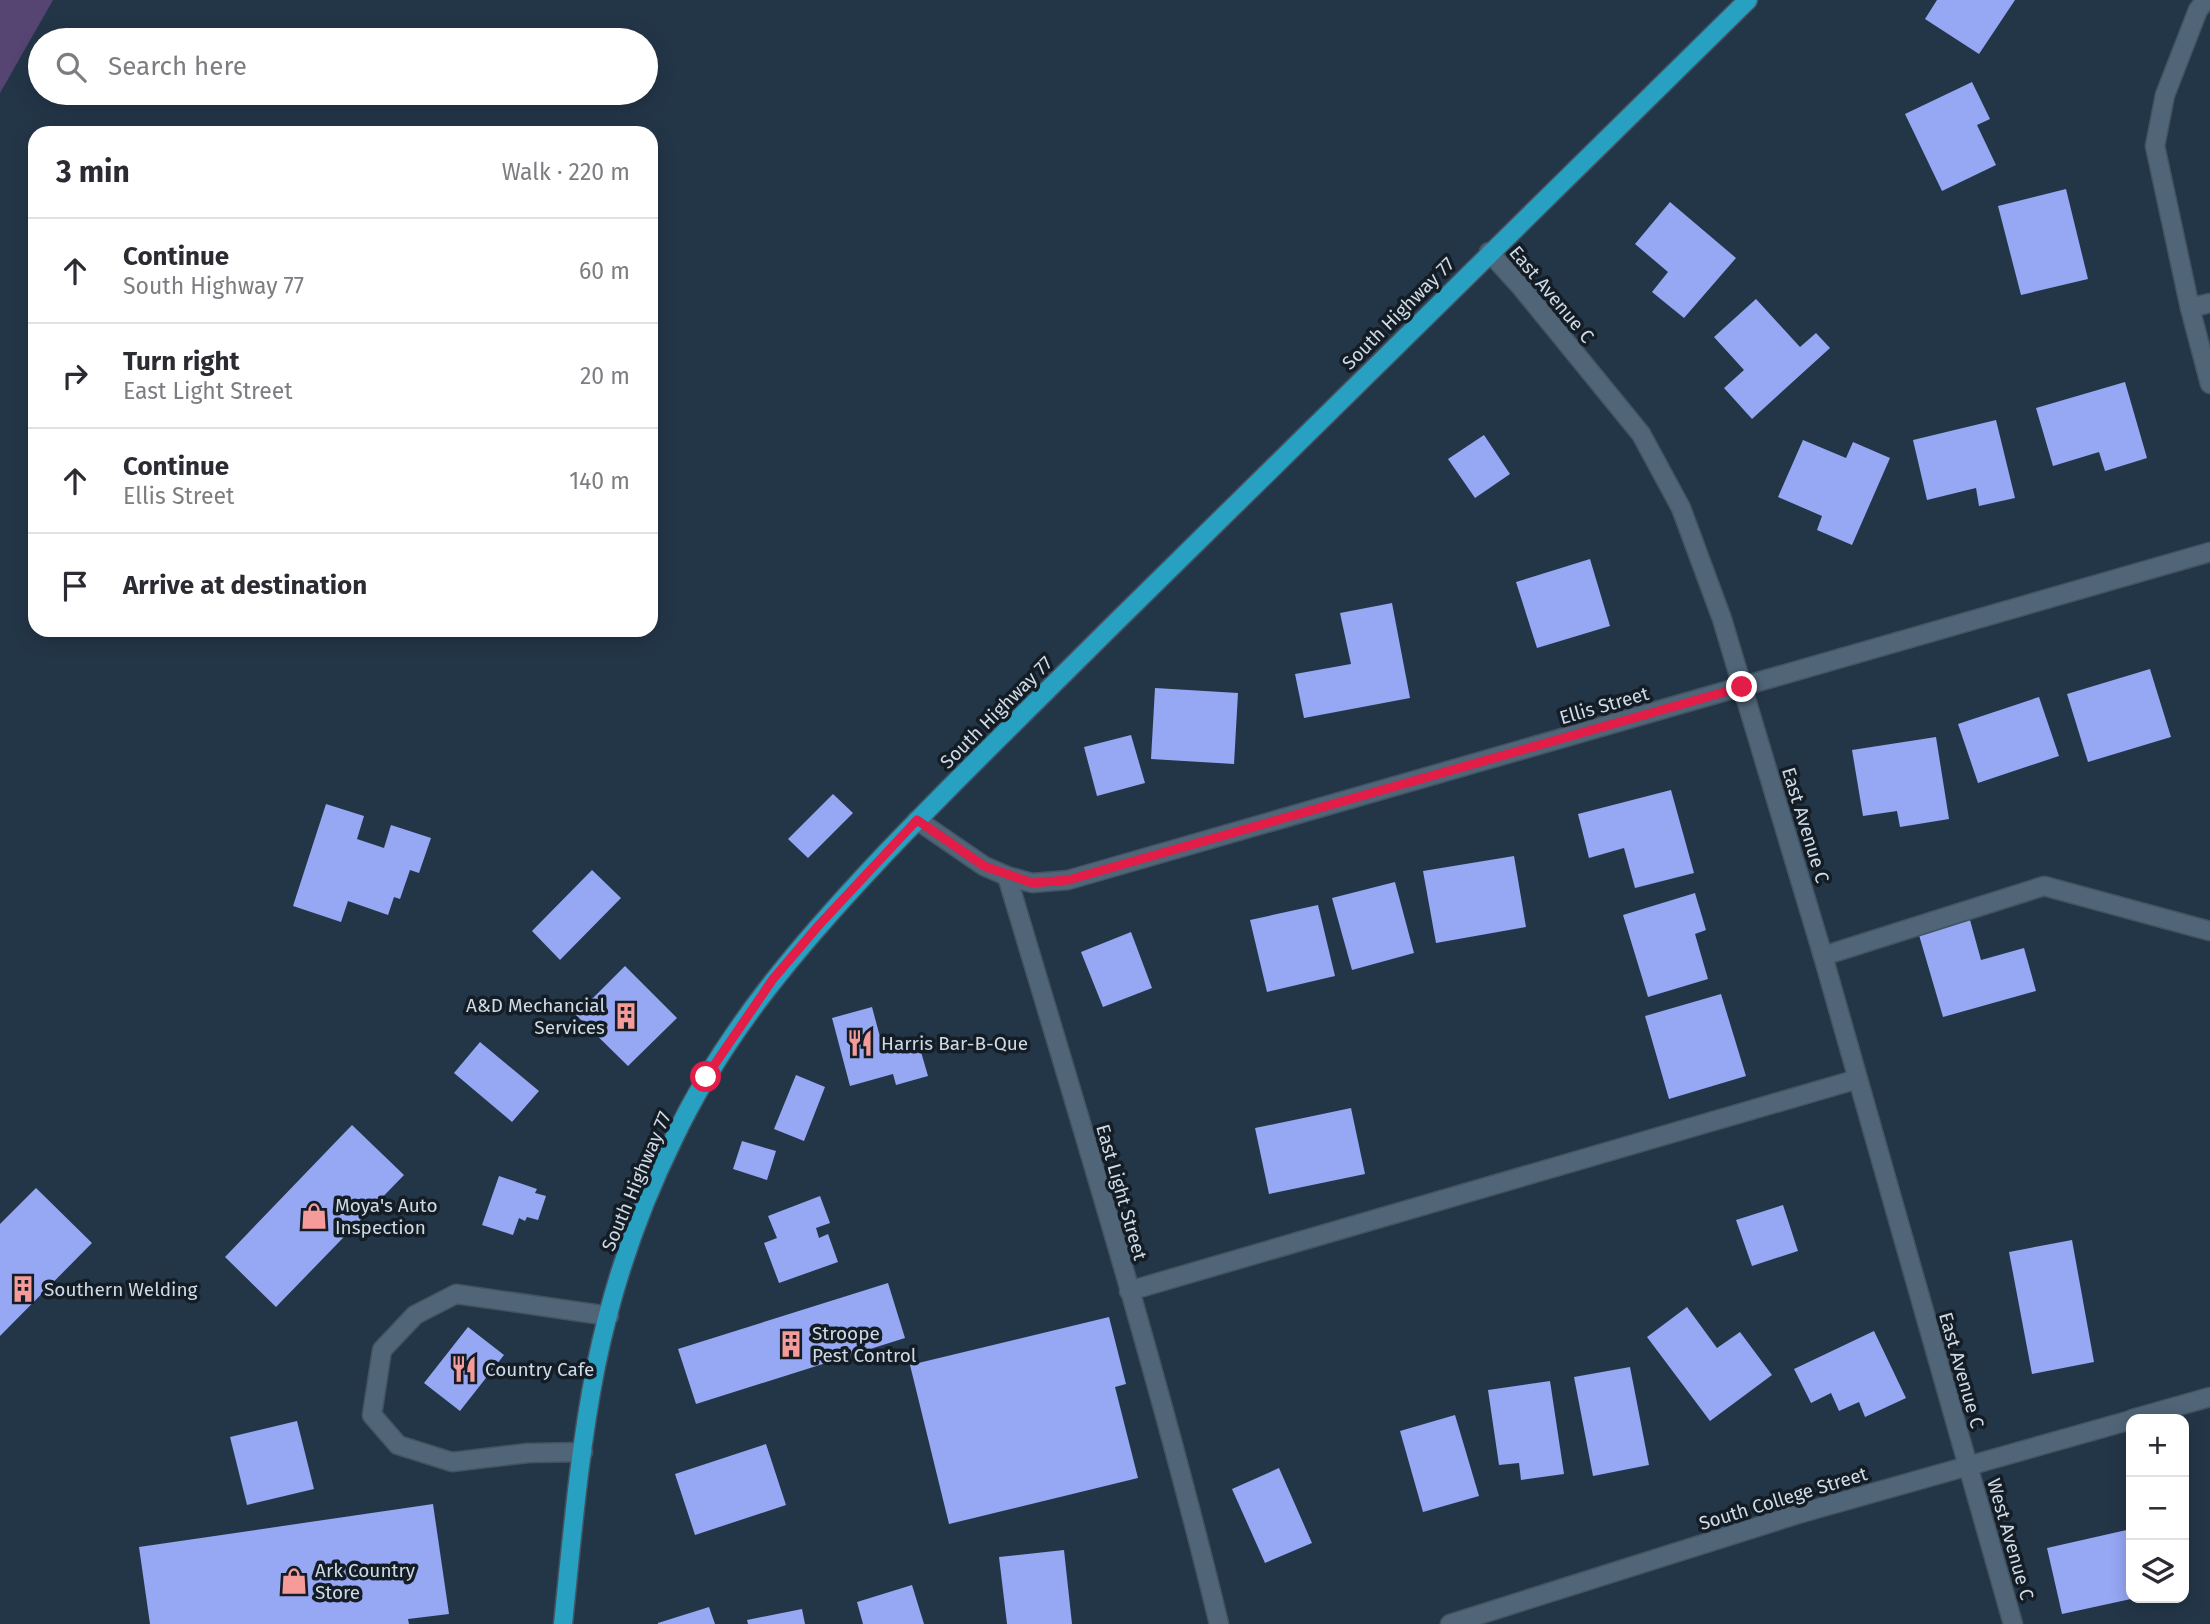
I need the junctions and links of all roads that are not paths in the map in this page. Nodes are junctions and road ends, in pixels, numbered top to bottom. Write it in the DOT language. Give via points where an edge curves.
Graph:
graph roads {
  1 [pos="1748,0"];
  2 [pos="2206,0"];
  3 [pos="1489,252"];
  4 [pos="2210,303"];
  5 [pos="2190,308"];
  6 [pos="2210,384"];
  7 [pos="2210,552"];
  8 [pos="1742,687"];
  9 [pos="917,820"];
  10 [pos="1007,876"];
  11 [pos="2210,931"];
  12 [pos="1824,956"];
  13 [pos="1858,1079"];
  14 [pos="1129,1291"];
  15 [pos="609,1316"];
  16 [pos="2210,1397"];
  17 [pos="2150,1414"];
  18 [pos="2126,1421"];
  19 [pos="583,1452"];
  20 [pos="1969,1466"];
  21 [pos="563,1624"];
  22 [pos="1219,1624"];
  23 [pos="1450,1624"];
  24 [pos="2013,1624"];
  1 -- 3 [label="main road, South Highway 77"];
  2 -- 5 [label="street" via="2197,10 2165,95 2155,146"];
  3 -- 8 [label="street, East Avenue C" via="1641,434 1681,508"];
  3 -- 9 [label="main road, South Highway 77"];
  4 -- 5 [label="street"];
  5 -- 6 [label="street"];
  7 -- 8 [label="street, Ellis Street"];
  8 -- 10 [label="street, Ellis Street" via="1068,880 1032,883"];
  8 -- 12 [label="street, East Avenue C"];
  9 -- 10 [label="street" via="984,866"];
  9 -- 15 [label="main road, South Highway 77" via="773,979 706,1077 644,1207"];
  10 -- 14 [label="street, East Light Street"];
  11 -- 12 [label="street" via="2044,886"];
  12 -- 13 [label="street, East Avenue C"];
  13 -- 14 [label="street"];
  13 -- 20 [label="street, East Avenue C"];
  14 -- 22 [label="street, East Light Street"];
  15 -- 19 [label="main road, South Highway 77"];
  15 -- 19 [label="street" via="456,1294 415,1315 382,1350 372,1415 398,1445 452,1462"];
  16 -- 17 [label="street, South College Street"];
  18 -- 20 [label="street, South College Street"];
  19 -- 21 [label="main road, South Highway 77"];
  20 -- 23 [label="street, South College Street" via="1798,1514"];
  20 -- 24 [label="street, West Avenue C"];
}
